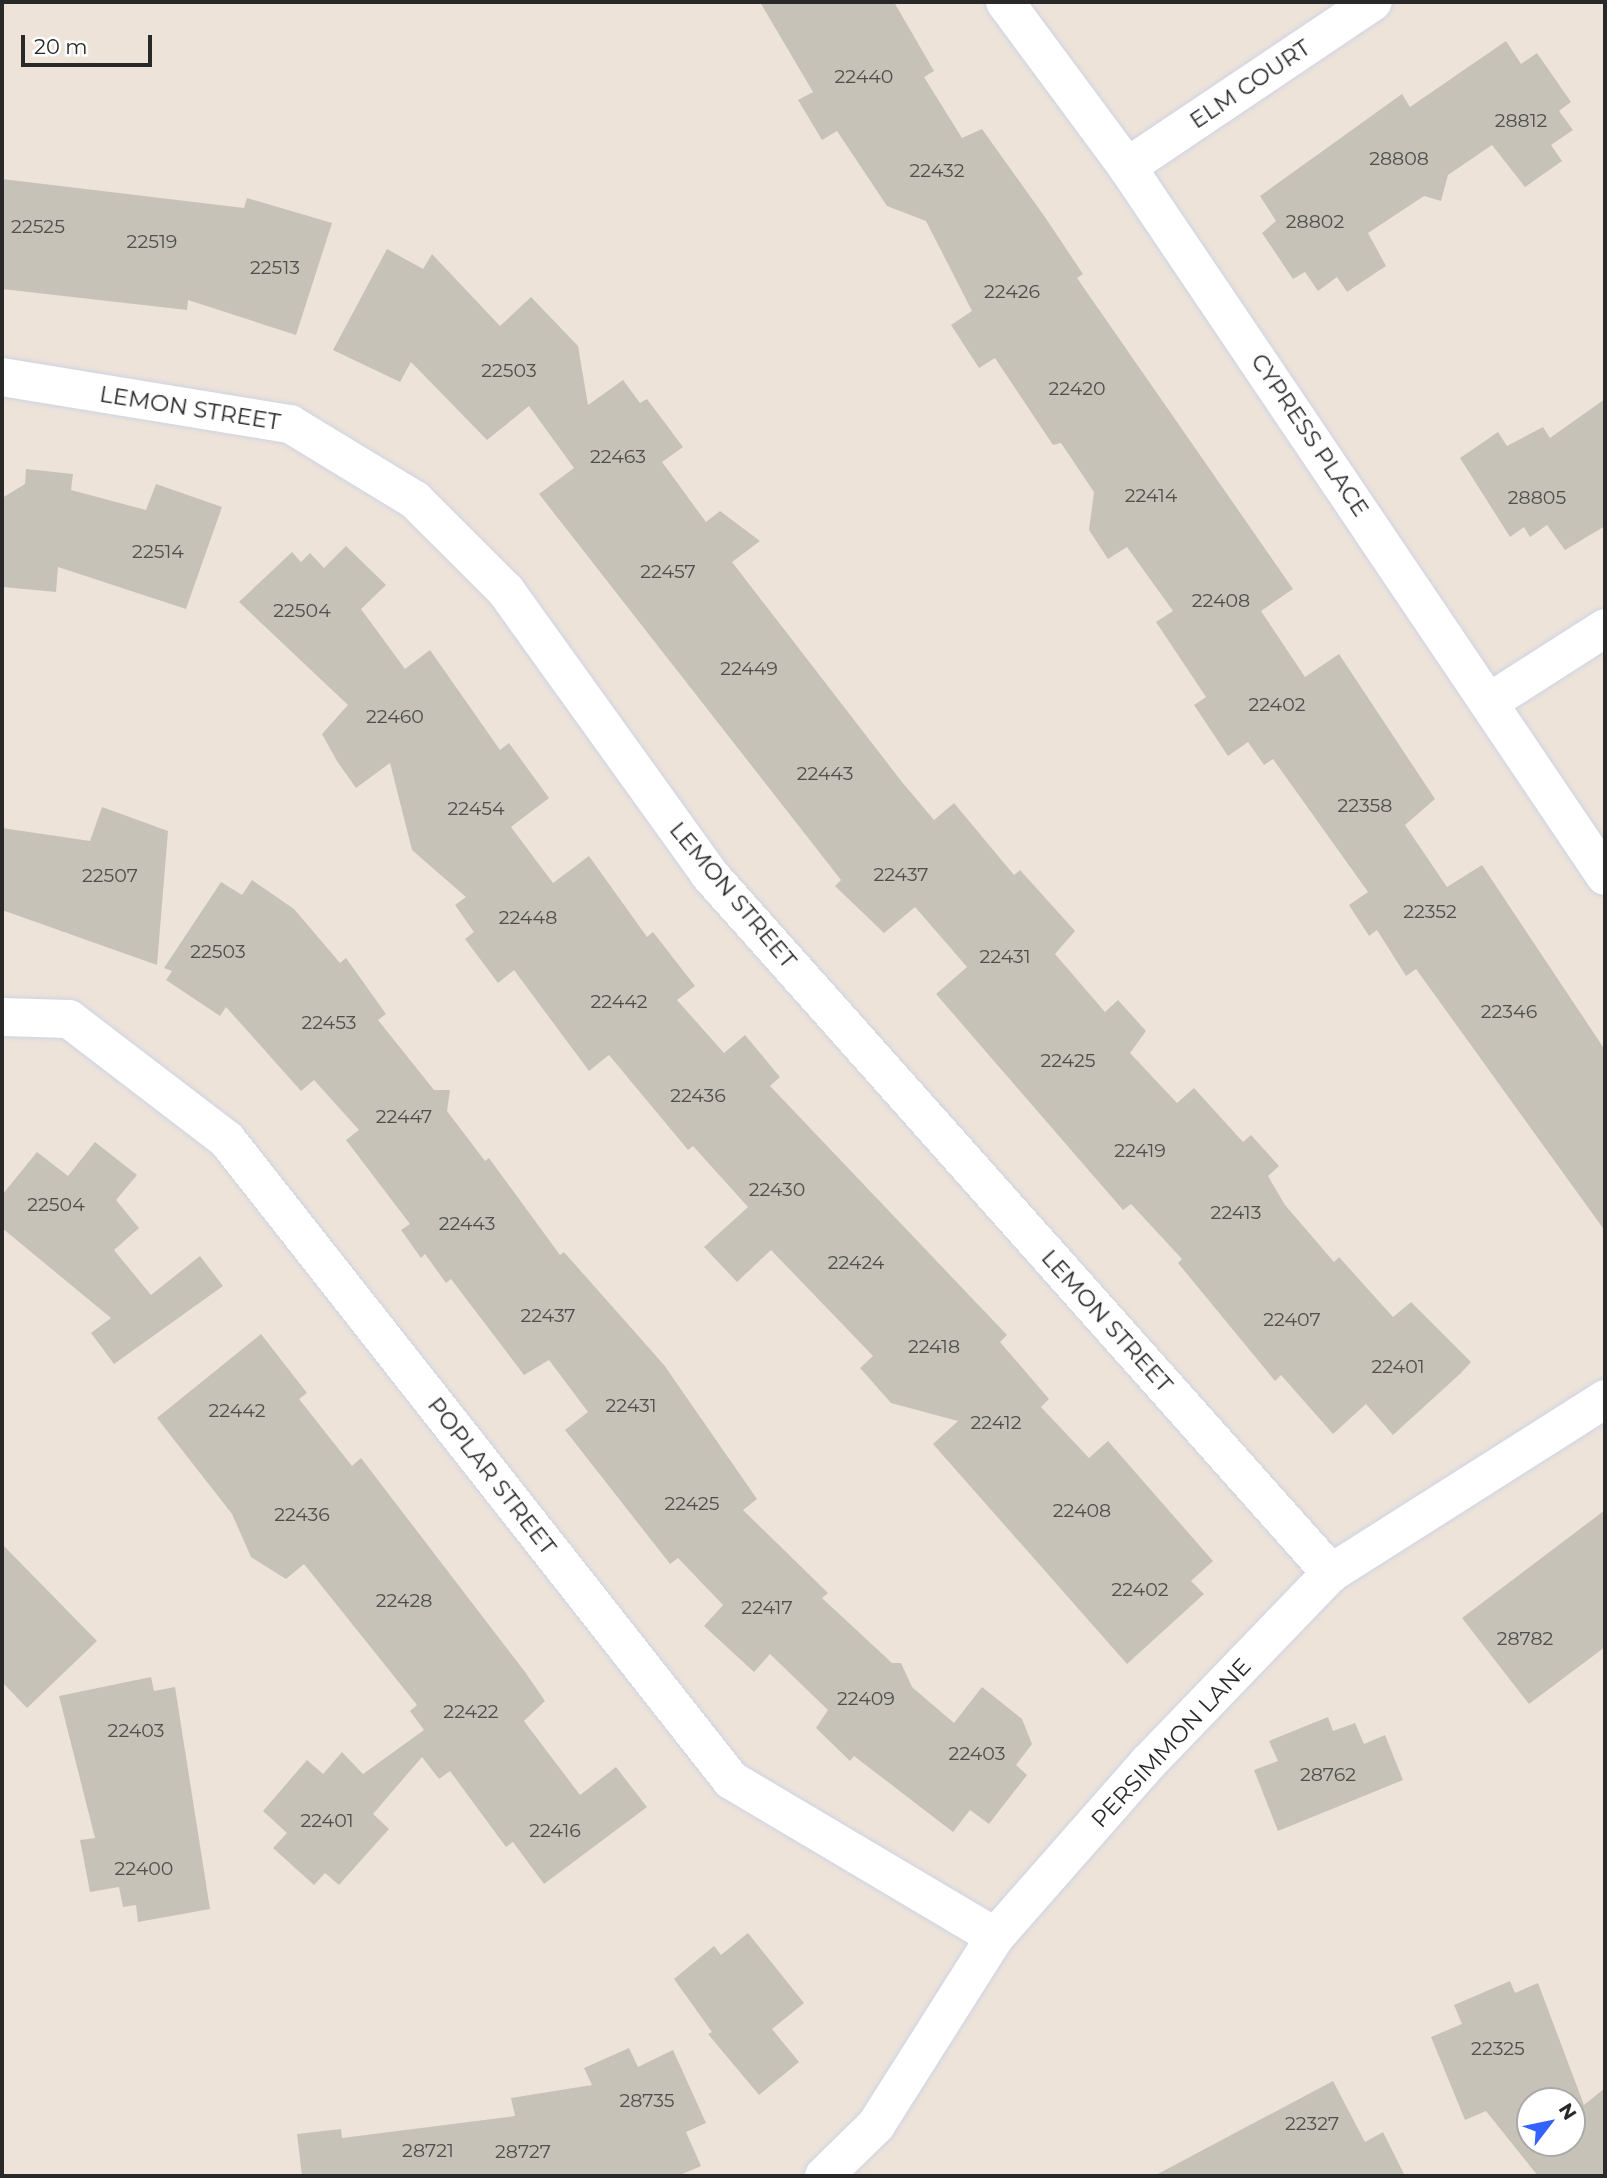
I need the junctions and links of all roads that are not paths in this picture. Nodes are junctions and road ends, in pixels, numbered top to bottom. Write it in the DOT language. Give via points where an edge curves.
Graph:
graph roads {
  1 [pos="1005,2"];
  2 [pos="1373,2"];
  3 [pos="1127,167"];
  4 [pos="2,377"];
  5 [pos="1605,628"];
  6 [pos="1491,701"];
  7 [pos="1605,876"];
  8 [pos="2,1017"];
  9 [pos="1605,1399"];
  10 [pos="1331,1573"];
  11 [pos="995,1937"];
  12 [pos="824,2176"];
  1 -- 3 [label="street, CYPRESS PLACE"];
  2 -- 3 [label="street, ELM COURT"];
  3 -- 6 [label="street, CYPRESS PLACE"];
  4 -- 10 [label="street, LEMON STREET" via="290,424 415,500 506,591 709,874"];
  5 -- 6 [label="street"];
  6 -- 7 [label="street, CYPRESS PLACE"];
  8 -- 11 [label="street, POPLAR STREET" via="69,1019 227,1140 731,1780"];
  9 -- 10 [label="street, PERSIMMON LANE"];
  10 -- 11 [label="street, PERSIMMON LANE" via="1148,1763"];
  11 -- 12 [label="street, PERSIMMON LANE" via="876,2125"];
}
